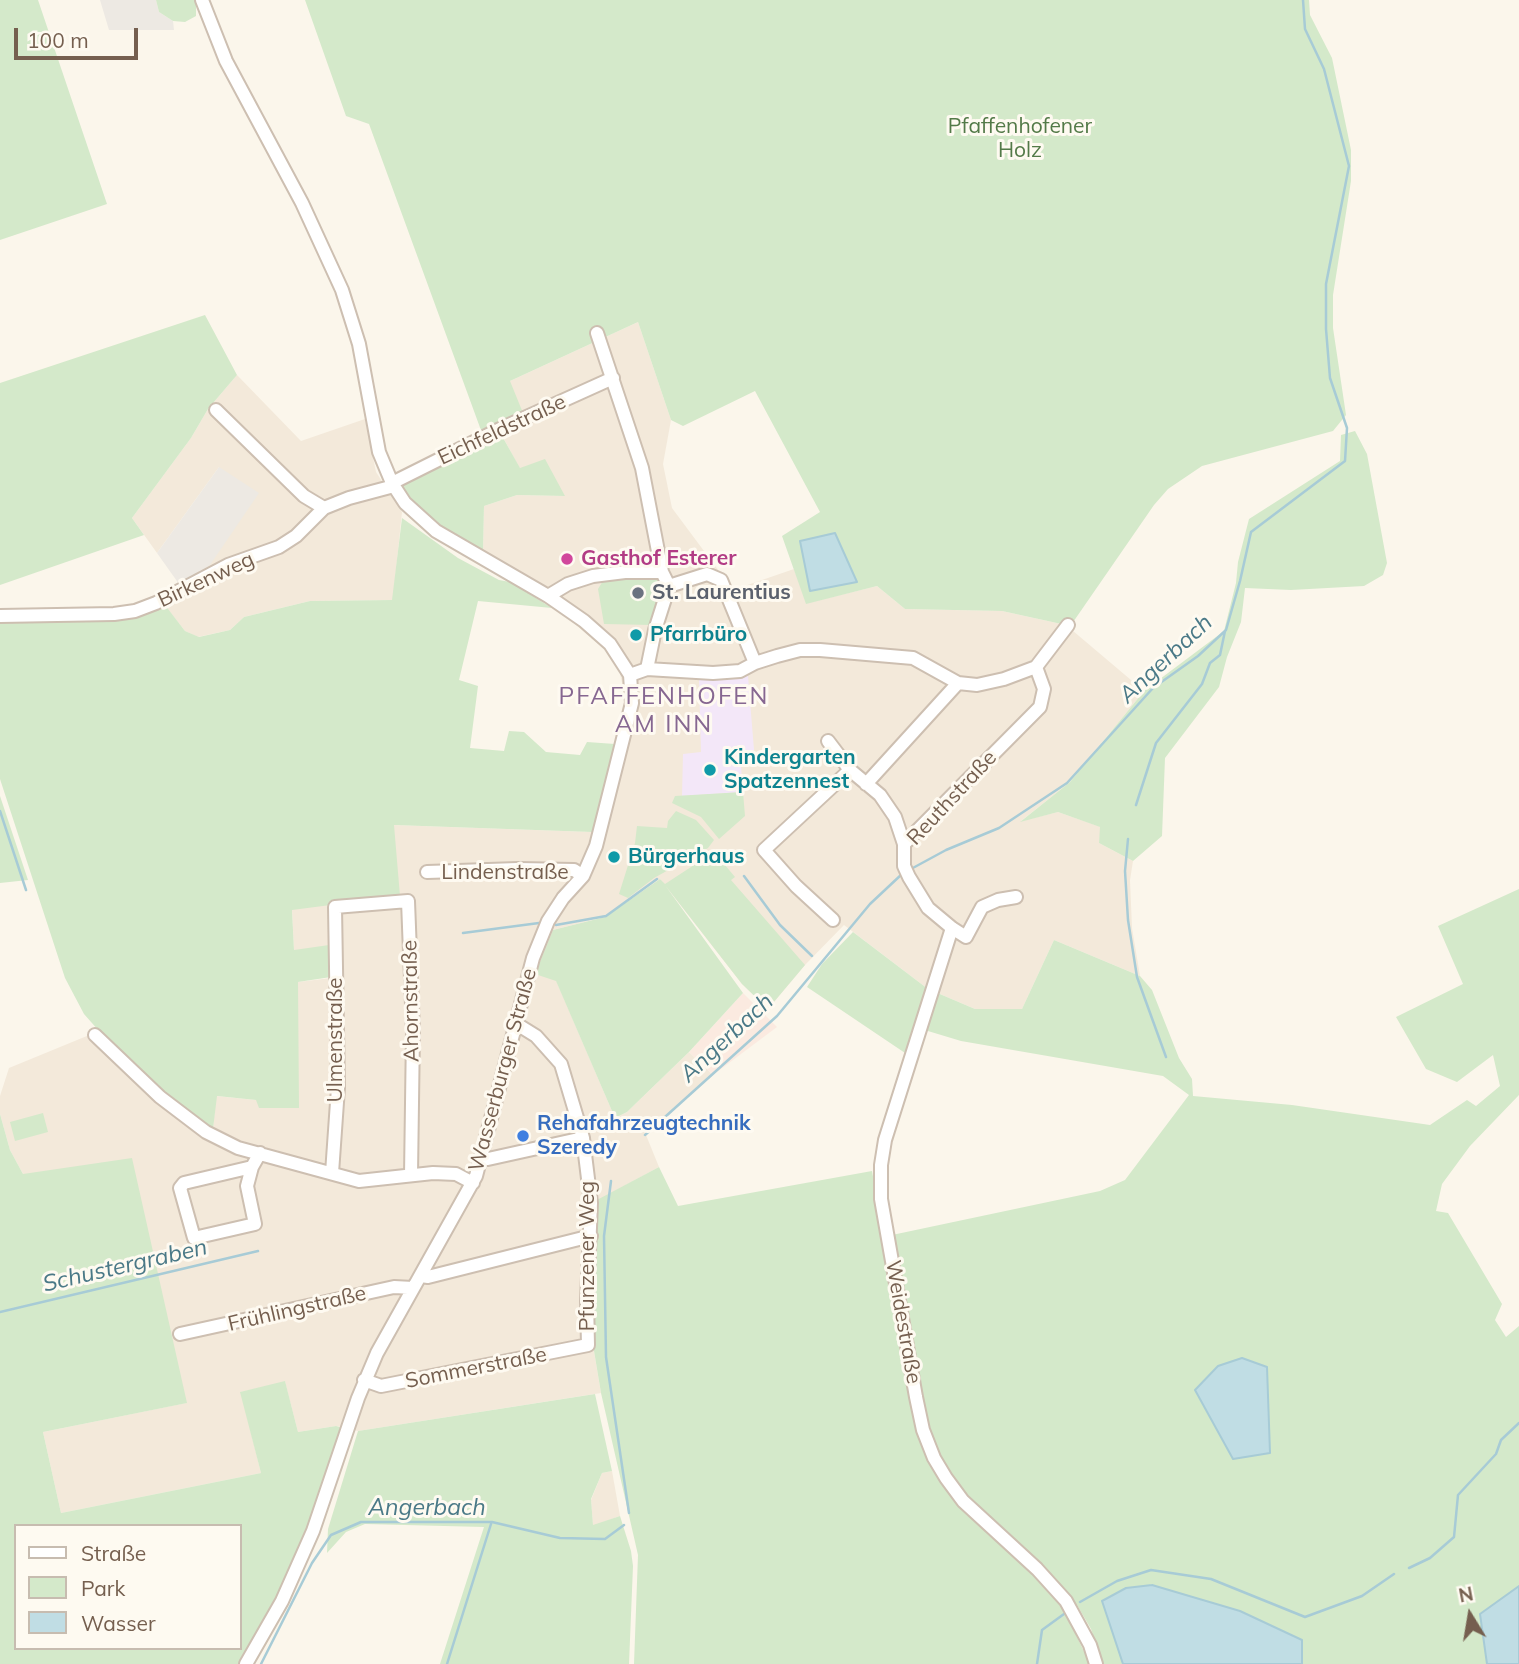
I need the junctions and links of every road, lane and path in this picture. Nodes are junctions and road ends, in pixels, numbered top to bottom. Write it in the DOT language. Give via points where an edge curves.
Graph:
graph roads {
  1 [pos="202,0"];
  2 [pos="597,332"];
  3 [pos="613,378"];
  4 [pos="216,410"];
  5 [pos="393,485"];
  6 [pos="324,508"];
  7 [pos="662,572"];
  8 [pos="669,586"];
  9 [pos="548,597"];
  10 [pos="0,616"];
  11 [pos="1068,625"];
  12 [pos="755,663"];
  13 [pos="1036,667"];
  14 [pos="648,670"];
  15 [pos="631,675"];
  16 [pos="957,683"];
  17 [pos="828,741"];
  18 [pos="850,770"];
  19 [pos="866,784"];
  20 [pos="904,844"];
  21 [pos="427,873"];
  22 [pos="583,876"];
  23 [pos="1016,897"];
  24 [pos="335,907"];
  25 [pos="833,920"];
  26 [pos="952,928"];
  27 [pos="515,1023"];
  28 [pos="95,1035"];
  29 [pos="583,1138"];
  30 [pos="260,1153"];
  31 [pos="482,1158"];
  32 [pos="253,1167"];
  33 [pos="332,1173"];
  34 [pos="411,1175"];
  35 [pos="473,1183"];
  36 [pos="591,1236"];
  37 [pos="421,1276"];
  38 [pos="413,1288"];
  39 [pos="180,1334"];
  40 [pos="588,1345"];
  41 [pos="364,1380"];
  42 [pos="246,1664"];
  43 [pos="1096,1664"];
  1 -- 5 [label="street" via="226,61 302,203 342,290 359,344 379,452"];
  2 -- 3 [label="street"];
  3 -- 5 [label="street, Eichfeldstraße" via="500,429"];
  3 -- 7 [label="street" via="642,468"];
  4 -- 6 [label="street" via="304,496"];
  5 -- 6 [label="street, Birkenweg"];
  5 -- 9 [label="street" via="405,503 436,531"];
  6 -- 10 [label="street, Birkenweg" via="279,547 228,565 135,611"];
  7 -- 8 [label="street"];
  7 -- 9 [label="street" via="593,576 568,583"];
  8 -- 12 [label="street" via="707,574 721,580"];
  8 -- 14 [label="street"];
  9 -- 15 [label="street" via="610,644"];
  11 -- 13 [label="street"];
  12 -- 14 [label="street" via="740,671 713,673"];
  12 -- 16 [label="street" via="800,650 913,658"];
  13 -- 16 [label="street" via="977,685"];
  13 -- 20 [label="street, Reuthstraße" via="1044,689 1040,707"];
  14 -- 15 [label="street"];
  15 -- 22 [label="street, Wasserburger Straße" via="629,724 596,846"];
  16 -- 19 [label="street"];
  17 -- 18 [label="street"];
  18 -- 19 [label="street"];
  18 -- 25 [label="street" via="764,850"];
  19 -- 20 [label="street" via="895,817"];
  20 -- 26 [label="street, Reuthstraße" via="906,871 928,908"];
  21 -- 22 [label="street, Lindenstraße" via="574,870"];
  22 -- 27 [label="street, Wasserburger Straße" via="548,921"];
  23 -- 26 [label="street" via="982,907 966,937"];
  24 -- 33 [label="street, Ulmenstraße" via="338,1088"];
  24 -- 34 [label="street, Ahornstraße" via="408,901 413,1031"];
  26 -- 43 [label="street, Weidestraße" via="881,1165 881,1199 916,1397 930,1448 946,1478 962,1501 1066,1601"];
  27 -- 29 [label="street, Pfunzener Weg" via="536,1036 561,1064"];
  27 -- 31 [label="street, Wasserburger Straße"];
  28 -- 30 [label="street" via="197,1126 238,1148"];
  29 -- 31 [label="street"];
  29 -- 36 [label="street, Pfunzener Weg"];
  30 -- 32 [label="street"];
  30 -- 33 [label="street"];
  31 -- 35 [label="street, Wasserburger Straße"];
  32 -- 32 [label="street" via="184,1183 180,1188 194,1238 255,1224 247,1186"];
  33 -- 34 [label="street" via="359,1181"];
  34 -- 35 [label="street" via="456,1174"];
  35 -- 37 [label="street, Wasserburger Straße"];
  36 -- 37 [label="street"];
  36 -- 40 [label="street, Pfunzener Weg"];
  37 -- 38 [label="street, Wasserburger Straße"];
  38 -- 39 [label="street, Frühlingstraße" via="394,1287"];
  38 -- 41 [label="street, Wasserburger Straße"];
  40 -- 41 [label="street, Sommerstraße" via="381,1386"];
  41 -- 42 [label="street, Wasserburger Straße" via="313,1531 282,1601"];
}
